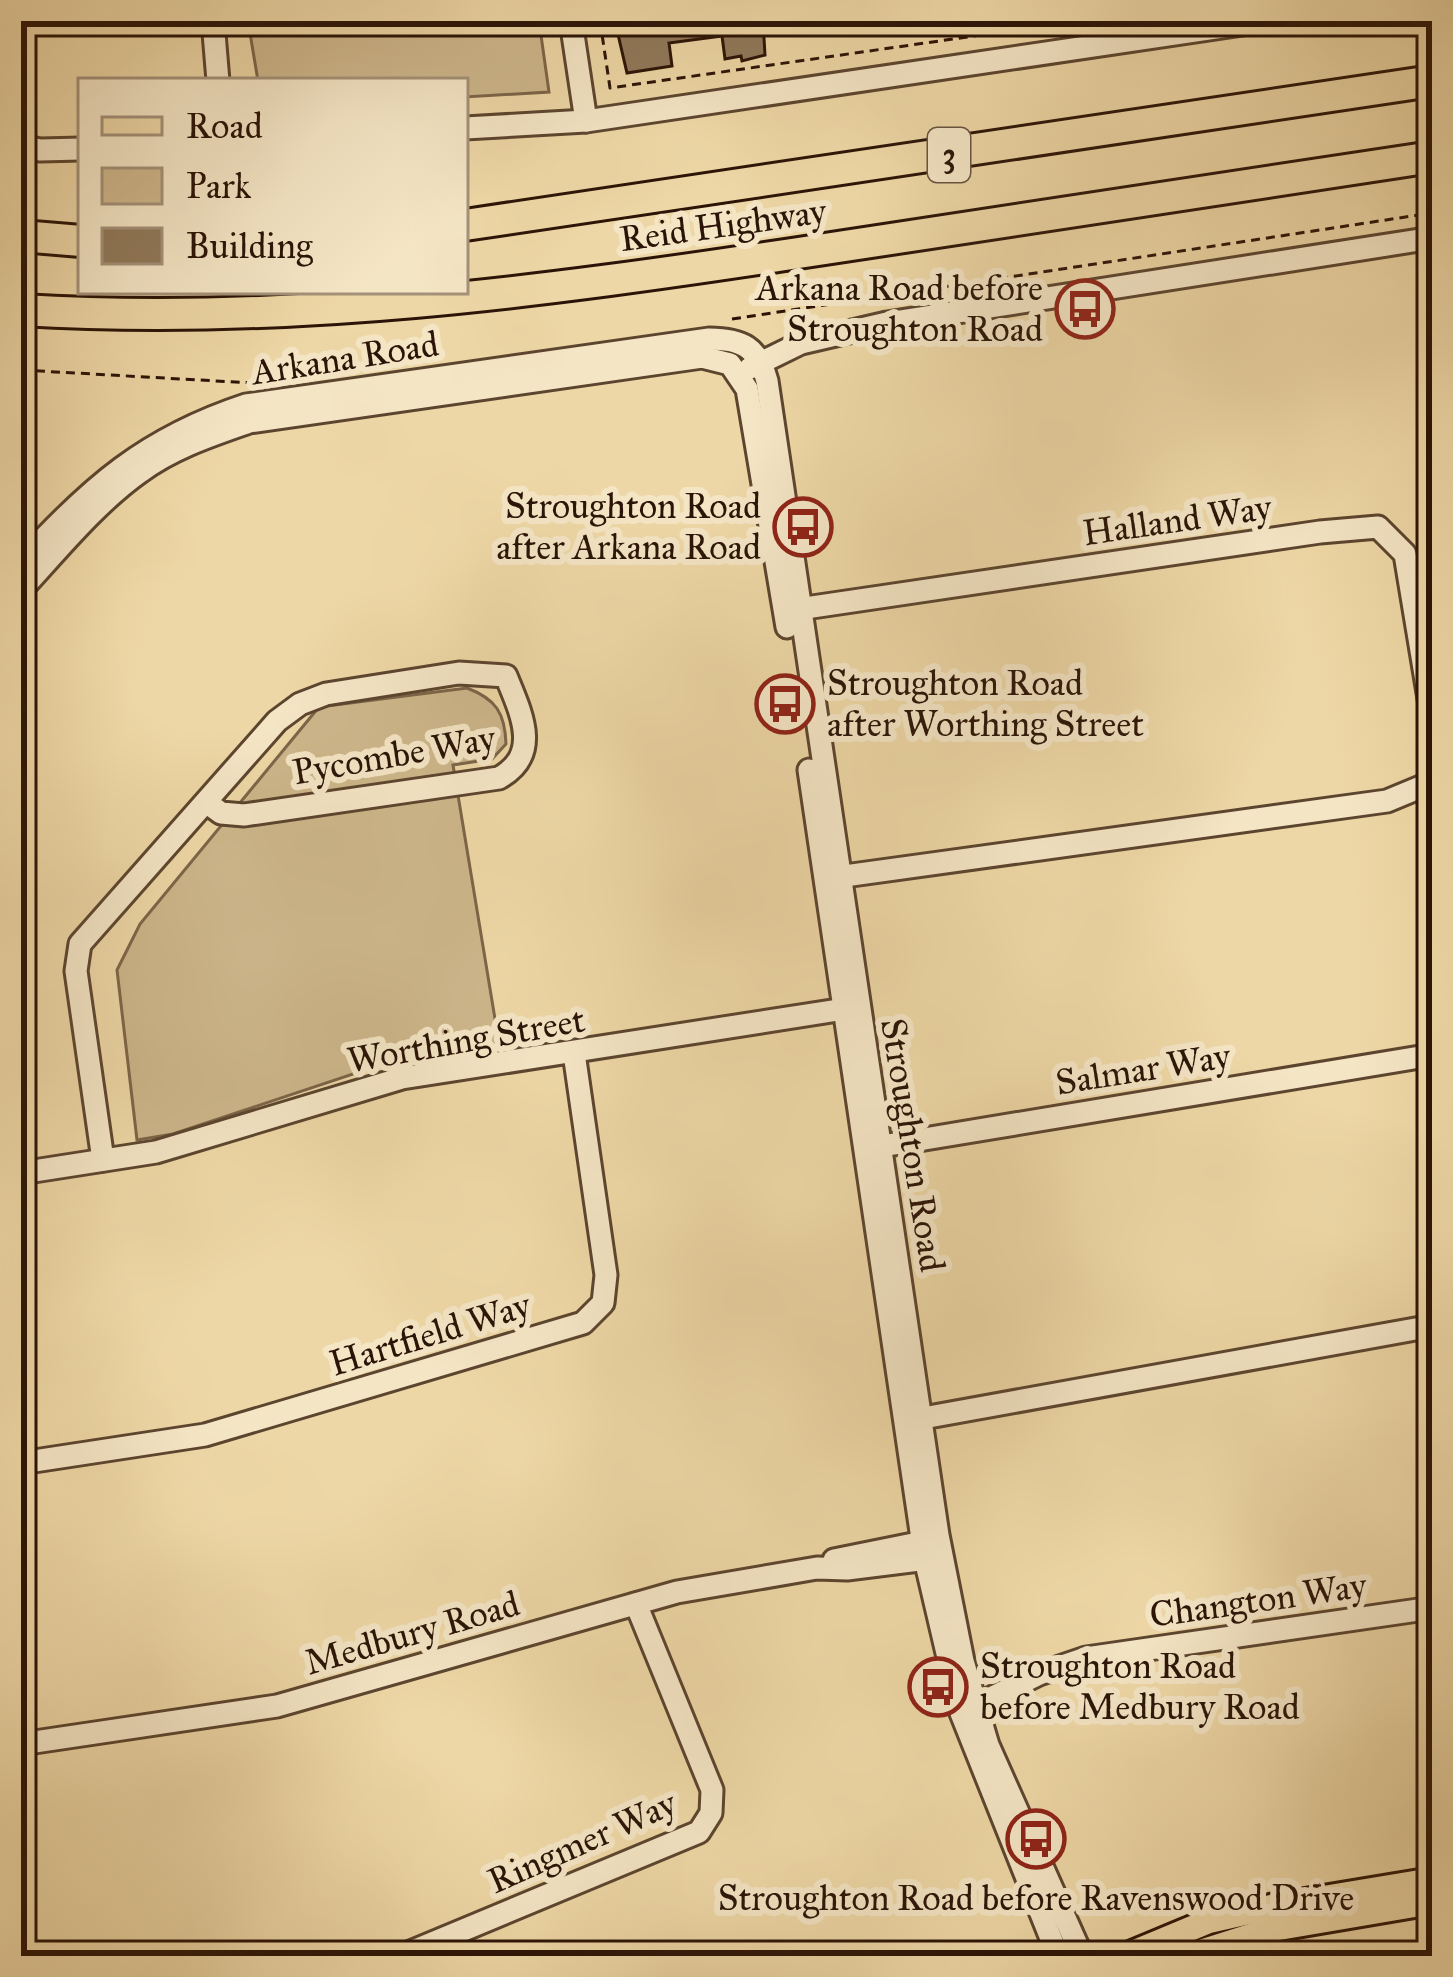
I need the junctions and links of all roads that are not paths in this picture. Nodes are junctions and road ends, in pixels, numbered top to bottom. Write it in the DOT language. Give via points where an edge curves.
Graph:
graph roads {
  1 [pos="213,21"];
  2 [pos="571,21"];
  3 [pos="1263,21"];
  4 [pos="218,78"];
  5 [pos="1432,81"];
  6 [pos="586,121"];
  7 [pos="468,128"];
  8 [pos="21,146"];
  9 [pos="78,148"];
  10 [pos="1432,157"];
  11 [pos="468,225"];
  12 [pos="21,236"];
  13 [pos="1432,238"];
  14 [pos="78,241"];
  15 [pos="21,310"];
  16 [pos="756,356"];
  17 [pos="736,371"];
  18 [pos="21,563"];
  19 [pos="21,590"];
  20 [pos="792,610"];
  21 [pos="1432,717"];
  22 [pos="1432,775"];
  23 [pos="206,802"];
  24 [pos="833,878"];
  25 [pos="850,1008"];
  26 [pos="574,1053"];
  27 [pos="1432,1055"];
  28 [pos="873,1147"];
  29 [pos="103,1160"];
  30 [pos="21,1173"];
  31 [pos="1432,1326"];
  32 [pos="913,1419"];
  33 [pos="21,1462"];
  34 [pos="932,1549"];
  35 [pos="636,1604"];
  36 [pos="1432,1607"];
  37 [pos="968,1709"];
  38 [pos="21,1744"];
  39 [pos="1432,1880"];
  40 [pos="1432,1902"];
  41 [pos="21,1940"];
  42 [pos="1202,1945"];
  43 [pos="23,1956"];
  44 [pos="401,1956"];
  45 [pos="1058,1956"];
  46 [pos="1082,1956"];
  47 [pos="1125,1956"];
  1 -- 4 [label="street"];
  2 -- 6 [label="street"];
  3 -- 6 [label="street"];
  5 -- 11 [label="highway, Reid Highway / 3"];
  6 -- 7 [label="street"];
  8 -- 9 [label="street"];
  10 -- 15 [label="highway, Reid Highway / 3" via="471,299 268,314"];
  12 -- 14 [label="highway"];
  13 -- 16 [label="street" via="886,323 815,327 772,339"];
  16 -- 17 [label="street"];
  16 -- 18 [label="street, Arkana Road" via="732,329 709,339 246,405 139,453 91,489"];
  16 -- 20 [label="street, Stroughton Road" via="767,381"];
  17 -- 19 [label="street, Arkana Road" via="701,357 249,422 141,470"];
  17 -- 20 [label="street, Stroughton Road" via="747,389"];
  20 -- 21 [label="street, Halland Way" via="1378,526 1405,554"];
  20 -- 24 [label="street, Stroughton Road"];
  22 -- 24 [label="street" via="1387,801"];
  23 -- 23 [label="street, Pycombe Way" via="244,815 499,778 524,751 520,712 506,676 459,673 326,694 277,721"];
  23 -- 29 [label="street, Pycombe Way" via="80,944 76,971"];
  24 -- 25 [label="street, Stroughton Road"];
  25 -- 26 [label="street, Worthing Street"];
  25 -- 28 [label="street, Stroughton Road"];
  26 -- 29 [label="street, Worthing Street" via="402,1078 156,1152"];
  26 -- 33 [label="street, Hartfield Way" via="606,1275 602,1303 583,1323 205,1435"];
  27 -- 28 [label="street, Salmar Way"];
  28 -- 32 [label="street, Stroughton Road"];
  29 -- 30 [label="street, Worthing Street"];
  31 -- 32 [label="street"];
  32 -- 34 [label="street, Stroughton Road"];
  34 -- 35 [label="street, Medbury Road"];
  34 -- 37 [label="street, Stroughton Road"];
  35 -- 38 [label="street, Medbury Road" via="277,1706"];
  35 -- 44 [label="street, Ringmer Way" via="712,1790 699,1832"];
  36 -- 37 [label="street, Changton Way" via="1086,1658"];
  37 -- 45 [label="street, Stroughton Road"];
  37 -- 46 [label="street, Stroughton Road"];
  39 -- 42 [label="main road" via="1275,1906"];
  40 -- 42 [label="main road"];
  41 -- 43 [label="street"];
  42 -- 47 [label="main road"];
}
